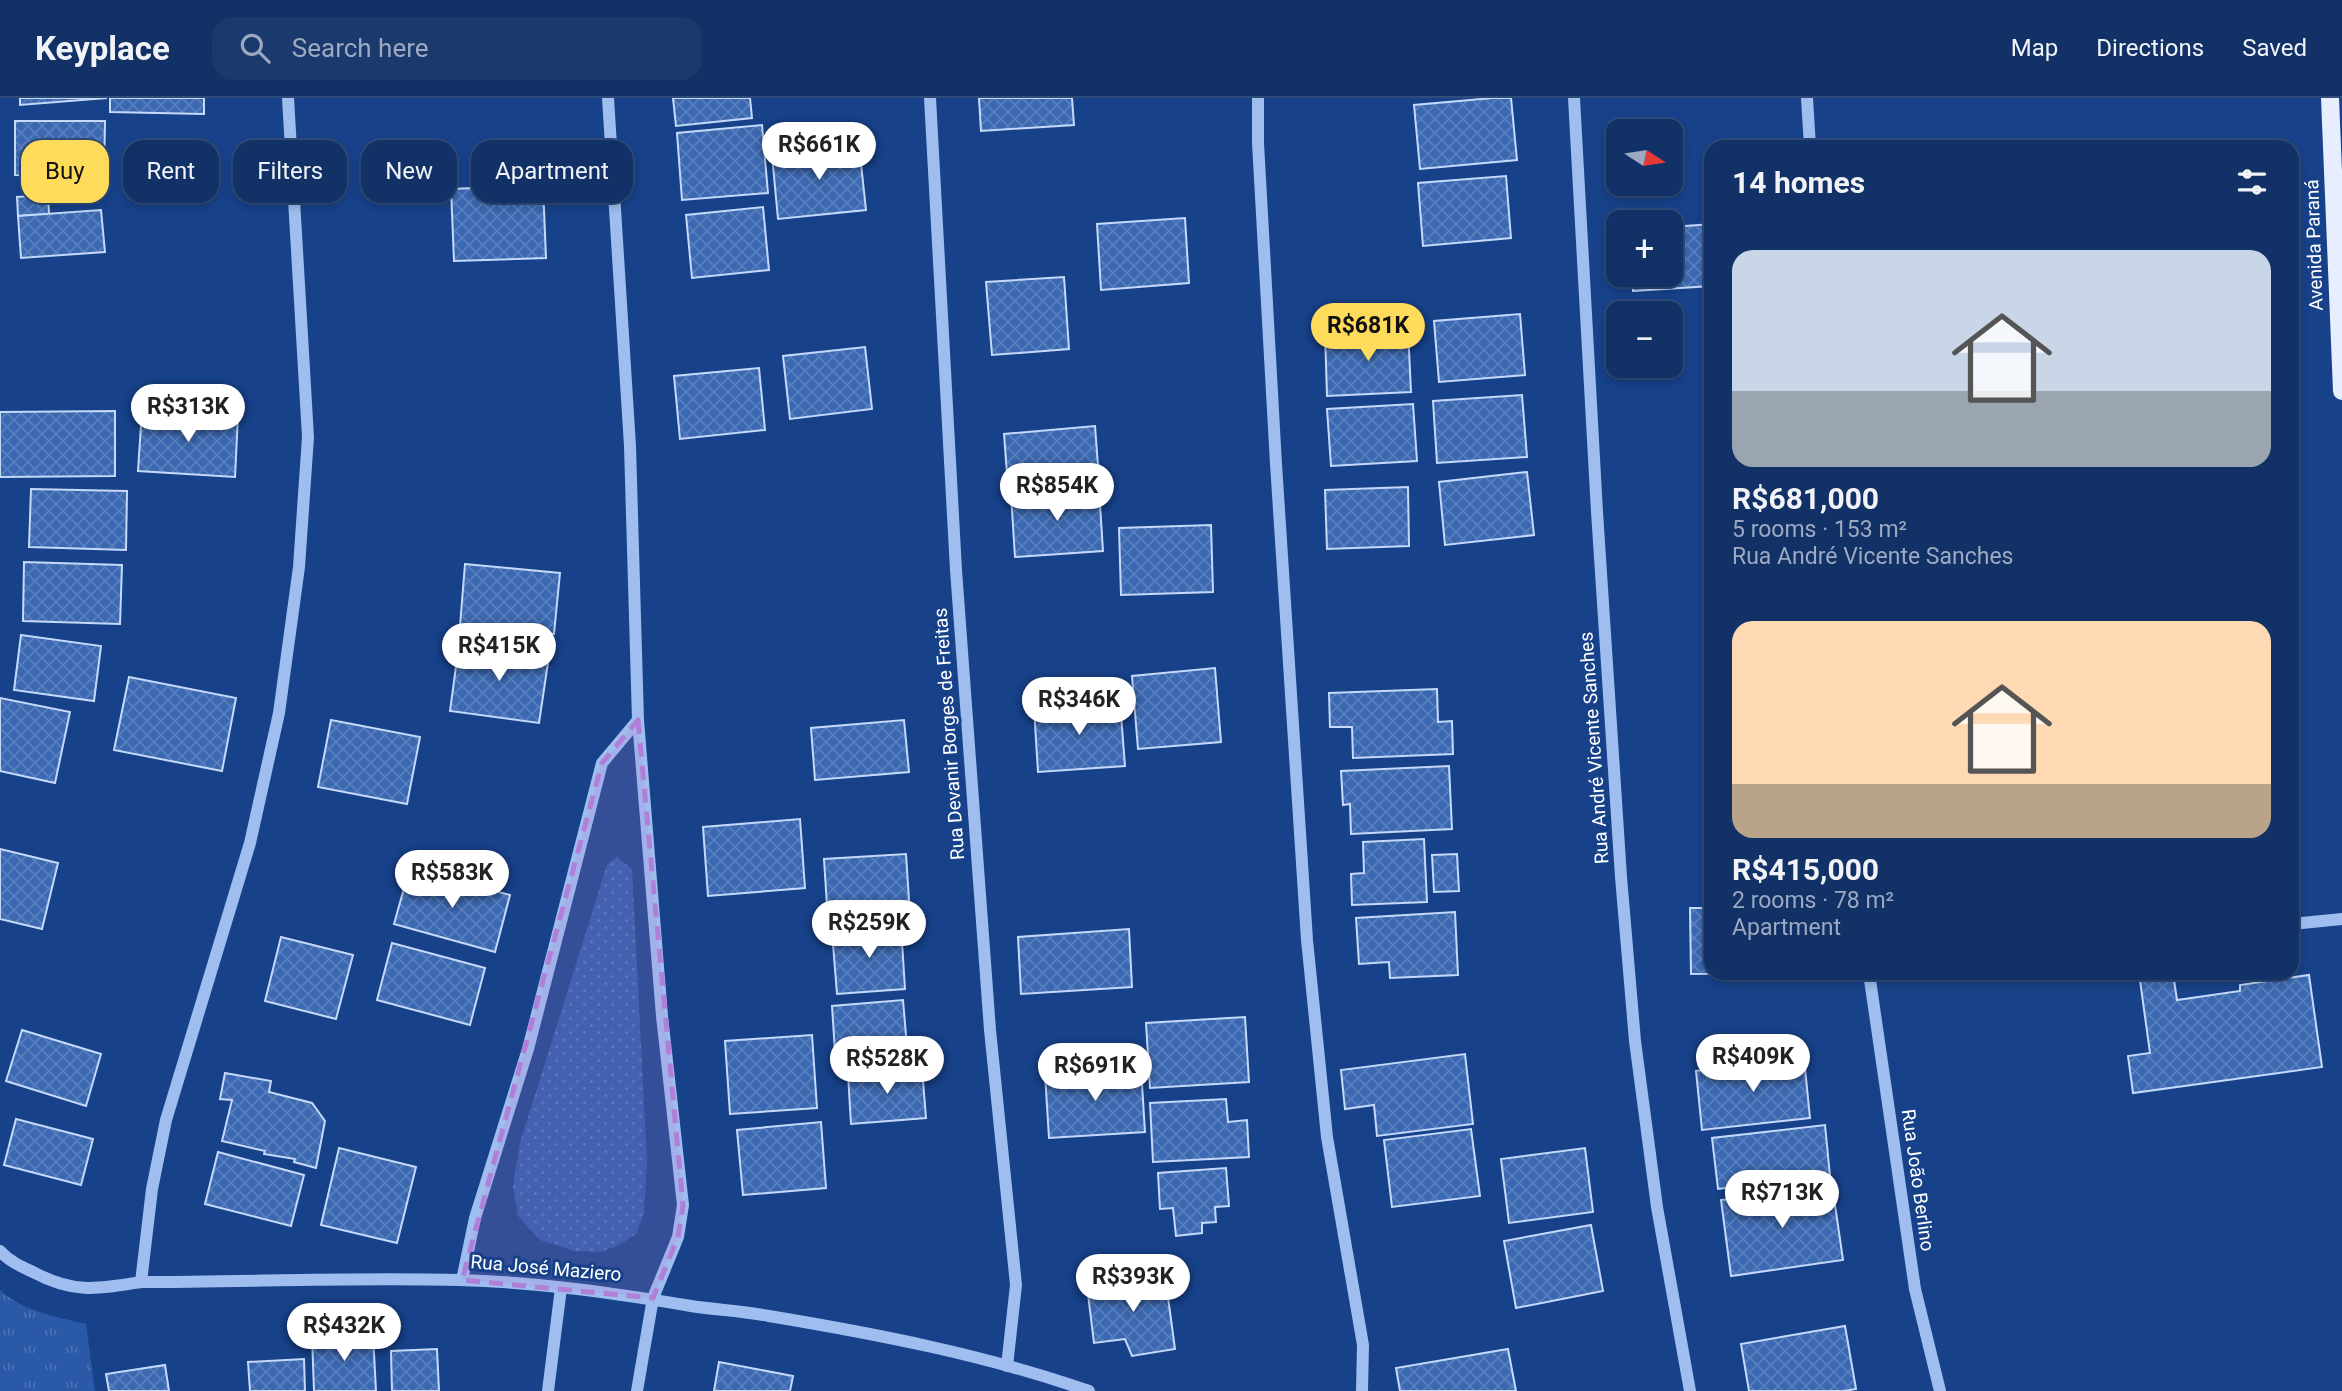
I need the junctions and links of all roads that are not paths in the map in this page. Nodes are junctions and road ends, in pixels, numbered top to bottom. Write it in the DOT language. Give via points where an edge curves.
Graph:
graph roads {
  1 [pos="288,98"];
  2 [pos="608,98"];
  3 [pos="930,98"];
  4 [pos="1258,98"];
  5 [pos="1574,98"];
  6 [pos="1807,98"];
  7 [pos="2330,98"];
  8 [pos="1810,140"];
  9 [pos="2342,391"];
  10 [pos="638,720"];
  11 [pos="2342,919"];
  12 [pos="2299,923"];
  13 [pos="1870,980"];
  14 [pos="0,1251"];
  15 [pos="462,1280"];
  16 [pos="141,1282"];
  17 [pos="561,1288"];
  18 [pos="653,1298"];
  19 [pos="1007,1366"];
  20 [pos="548,1391"];
  21 [pos="637,1391"];
  22 [pos="1089,1391"];
  23 [pos="1362,1391"];
  24 [pos="1690,1391"];
  25 [pos="1940,1391"];
  1 -- 16 [label="street" via="308,437 299,567 279,712 250,843 166,1119"];
  2 -- 10 [label="street" via="630,446"];
  3 -- 19 [label="street, Rua Devanir Borges de Freitas" via="956,570 990,1030 1016,1285"];
  4 -- 23 [label="street" via="1307,940 1327,1137 1363,1345"];
  5 -- 24 [label="street, Rua André Vicente Sanches" via="1598,526 1635,1041 1657,1207"];
  6 -- 8 [label="street"];
  7 -- 9 [label="main road, Avenida Paraná"];
  10 -- 15 [label="street" via="602,763 528,1049 475,1218"];
  10 -- 18 [label="street" via="683,1205 678,1237"];
  11 -- 12 [label="street"];
  13 -- 25 [label="street, Rua João Berlino" via="1915,1289"];
  14 -- 16 [label="street, Rua José Maziero" via="8,1260 56,1284 93,1290"];
  15 -- 16 [label="street, Rua José Maziero"];
  15 -- 17 [label="street, Rua José Maziero"];
  17 -- 18 [label="street, Rua José Maziero"];
  17 -- 20 [label="street"];
  18 -- 19 [label="street, Rua José Maziero" via="767,1315"];
  18 -- 21 [label="street"];
  19 -- 22 [label="street, Rua José Maziero"];
}
